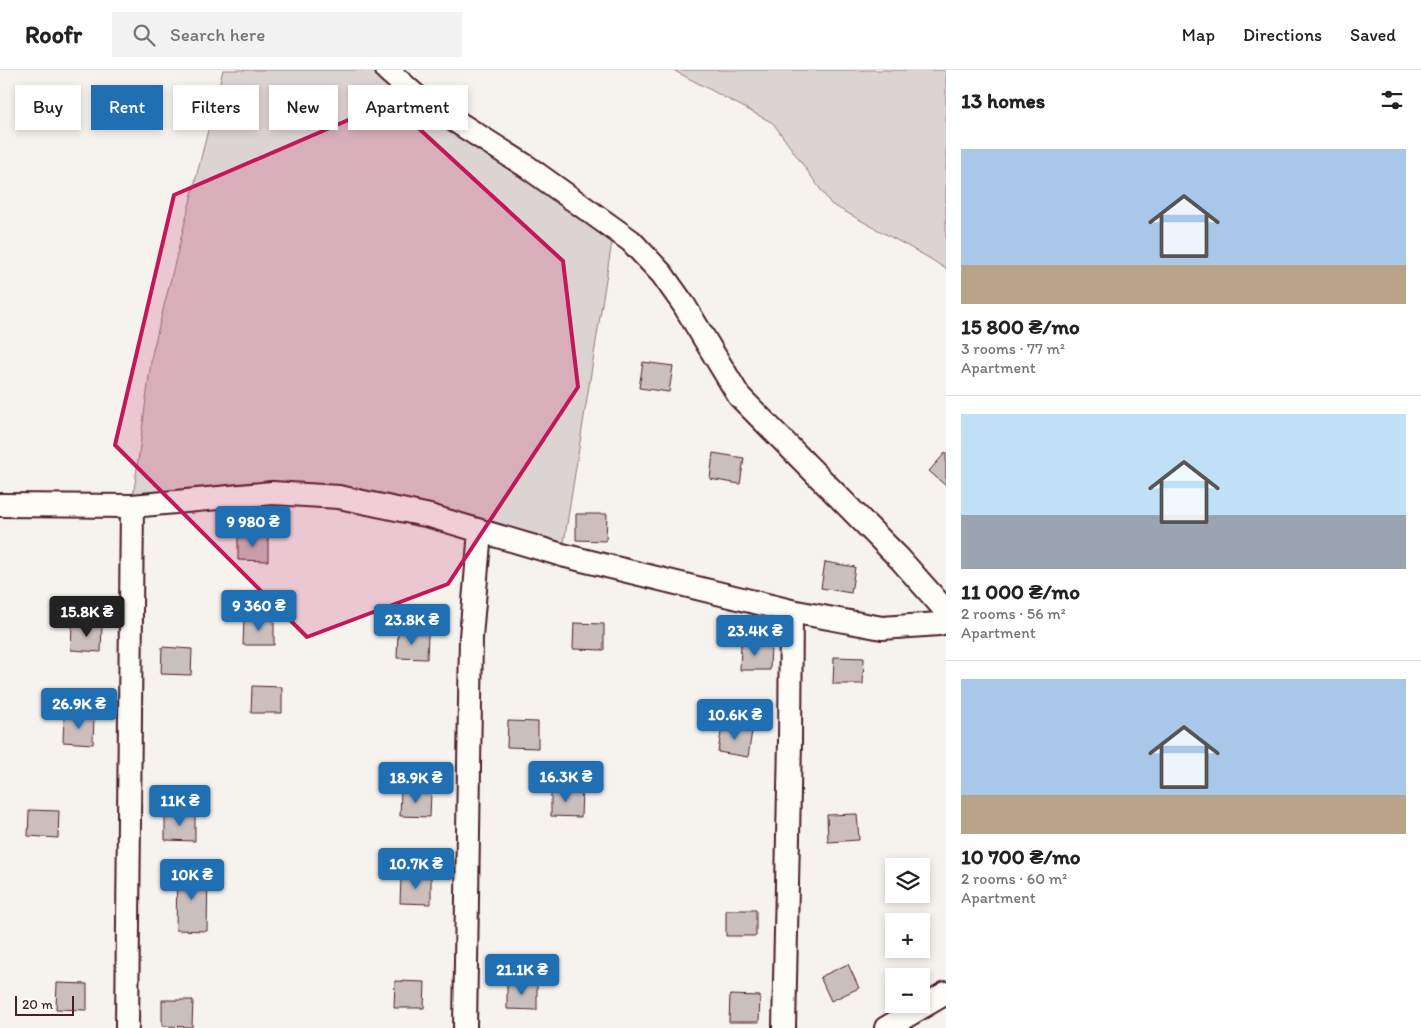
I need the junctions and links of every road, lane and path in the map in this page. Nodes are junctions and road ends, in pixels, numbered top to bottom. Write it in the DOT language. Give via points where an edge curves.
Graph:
graph roads {
  1 [pos="387,70"];
  2 [pos="0,505"];
  3 [pos="132,506"];
  4 [pos="480,530"];
  5 [pos="791,611"];
  6 [pos="946,611"];
  7 [pos="946,622"];
  8 [pos="946,993"];
  9 [pos="127,1028"];
  10 [pos="465,1028"];
  11 [pos="784,1028"];
  12 [pos="886,1028"];
  1 -- 6 [label="street" via="416,96 526,166 631,241 662,274 684,305 740,396 900,559"];
  2 -- 3 [label="street"];
  3 -- 4 [label="street" via="272,493 339,497"];
  3 -- 9 [label="street"];
  4 -- 5 [label="street" via="562,555"];
  4 -- 10 [label="street" via="471,637"];
  5 -- 7 [label="street" via="882,628"];
  5 -- 11 [label="street"];
  8 -- 12 [label="street"];
}
